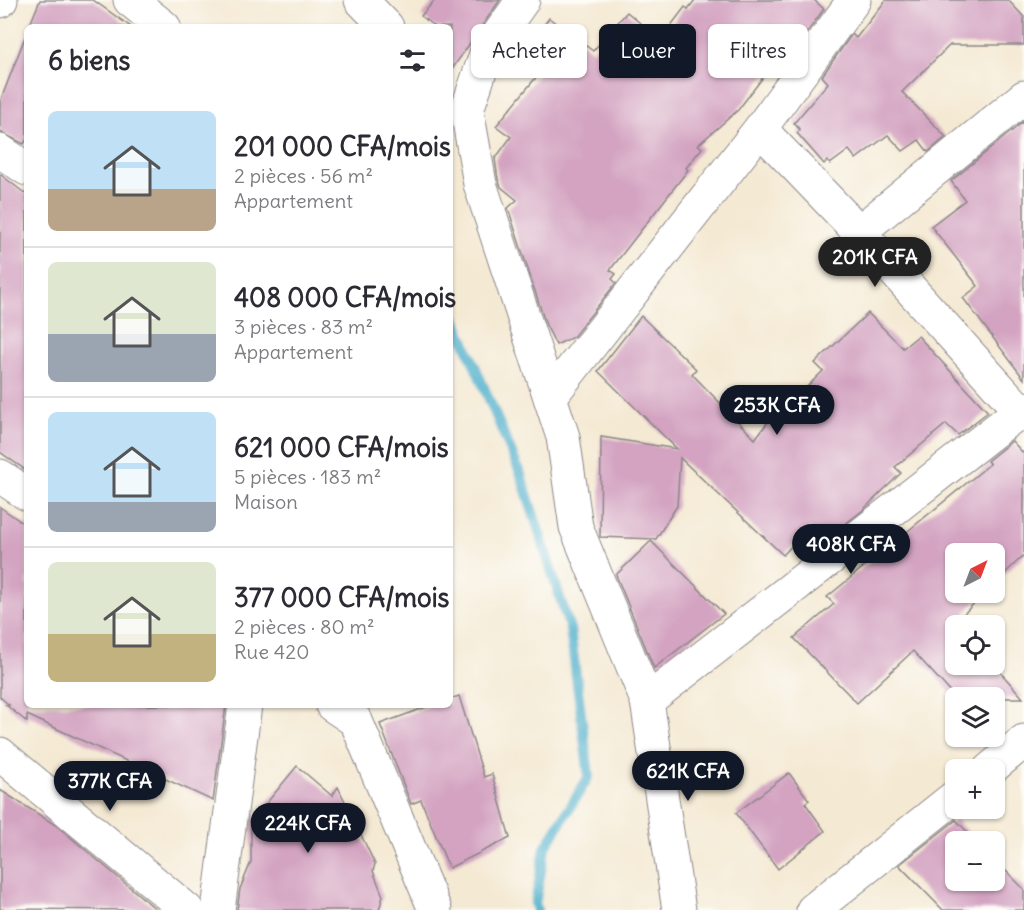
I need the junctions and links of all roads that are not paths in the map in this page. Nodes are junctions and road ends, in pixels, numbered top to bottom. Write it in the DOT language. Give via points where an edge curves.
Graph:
graph roads {
  1 [pos="130,0"];
  2 [pos="361,0"];
  3 [pos="523,0"];
  4 [pos="854,0"];
  5 [pos="160,24"];
  6 [pos="384,24"];
  7 [pos="1024,97"];
  8 [pos="458,101"];
  9 [pos="760,129"];
  10 [pos="0,151"];
  11 [pos="24,167"];
  12 [pos="859,232"];
  13 [pos="550,397"];
  14 [pos="1023,411"];
  15 [pos="0,476"];
  16 [pos="24,492"];
  17 [pos="647,701"];
  18 [pos="245,708"];
  19 [pos="344,713"];
  20 [pos="1024,741"];
  21 [pos="0,754"];
  22 [pos="1002,759"];
  23 [pos="945,805"];
  24 [pos="187,910"];
  25 [pos="218,910"];
  26 [pos="435,910"];
  27 [pos="679,910"];
  28 [pos="813,910"];
  1 -- 5 [label="street"];
  2 -- 6 [label="street"];
  3 -- 8 [label="street"];
  4 -- 9 [label="street"];
  7 -- 12 [label="street"];
  8 -- 13 [label="street" via="480,184"];
  9 -- 12 [label="street"];
  9 -- 13 [label="street"];
  10 -- 11 [label="street"];
  12 -- 14 [label="street"];
  13 -- 17 [label="street" via="563,437 576,527"];
  14 -- 17 [label="street"];
  15 -- 16 [label="street"];
  17 -- 27 [label="street"];
  18 -- 25 [label="street"];
  19 -- 26 [label="street"];
  20 -- 22 [label="street"];
  21 -- 24 [label="street"];
  23 -- 28 [label="street"];
}
